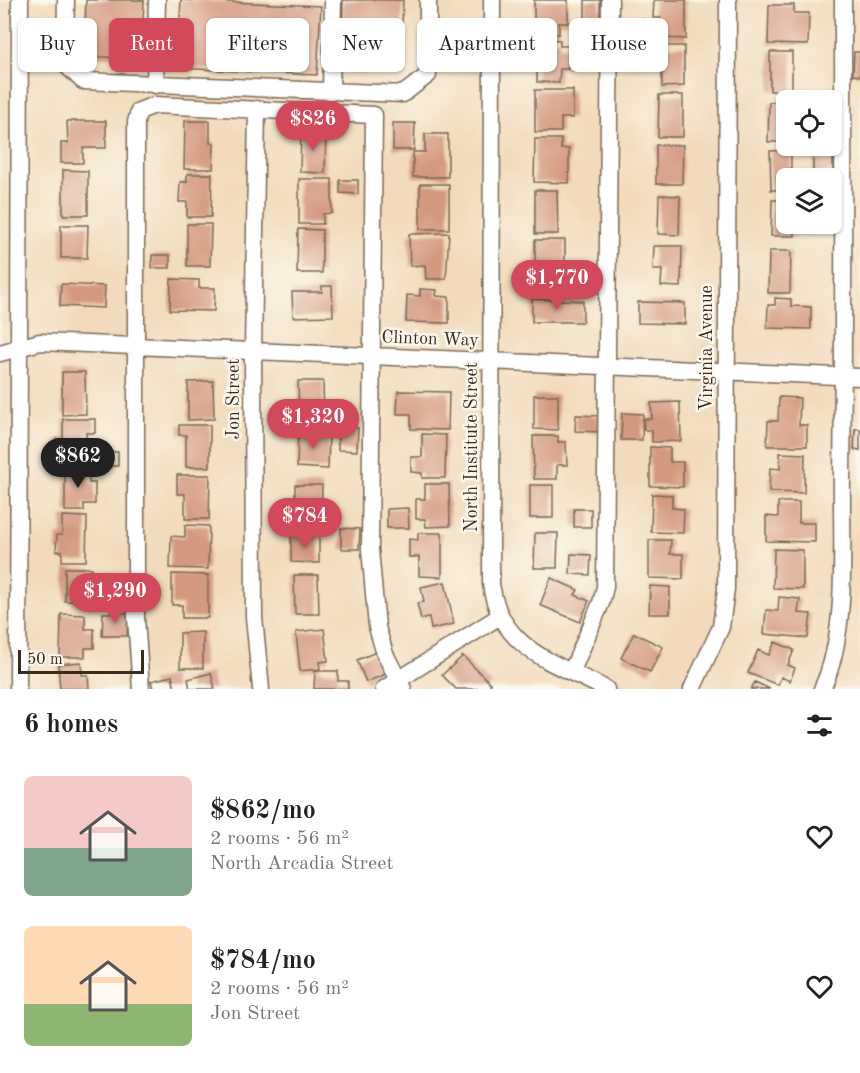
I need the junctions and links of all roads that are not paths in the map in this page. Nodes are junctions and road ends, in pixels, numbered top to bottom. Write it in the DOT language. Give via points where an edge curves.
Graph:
graph roads {
  1 [pos="20,0"];
  2 [pos="66,0"];
  3 [pos="157,0"];
  4 [pos="333,0"];
  5 [pos="428,0"];
  6 [pos="492,0"];
  7 [pos="610,0"];
  8 [pos="728,0"];
  9 [pos="843,0"];
  10 [pos="20,18"];
  11 [pos="66,18"];
  12 [pos="20,72"];
  13 [pos="73,72"];
  14 [pos="155,85"];
  15 [pos="332,92"];
  16 [pos="256,110"];
  17 [pos="134,346"];
  18 [pos="19,348"];
  19 [pos="253,351"];
  20 [pos="0,353"];
  21 [pos="371,356"];
  22 [pos="491,361"];
  23 [pos="607,365"];
  24 [pos="726,370"];
  25 [pos="852,376"];
  26 [pos="500,616"];
  27 [pos="572,671"];
  28 [pos="395,686"];
  29 [pos="18,689"];
  30 [pos="141,689"];
  31 [pos="261,689"];
  32 [pos="606,689"];
  33 [pos="692,689"];
  34 [pos="822,689"];
  1 -- 10 [label="street"];
  2 -- 11 [label="street"];
  3 -- 14 [label="street"];
  4 -- 15 [label="street"];
  5 -- 15 [label="street" via="428,75 403,94"];
  6 -- 22 [label="street, North Institute Street"];
  7 -- 23 [label="street"];
  8 -- 24 [label="street, Virginia Avenue"];
  9 -- 25 [label="street"];
  12 -- 18 [label="street"];
  13 -- 14 [label="street" via="83,81"];
  14 -- 15 [label="street"];
  16 -- 17 [label="street" via="155,105 139,111"];
  16 -- 19 [label="street, Jon Street"];
  16 -- 21 [label="street" via="374,115"];
  17 -- 18 [label="street, Clinton Way" via="37,342"];
  17 -- 19 [label="street, Clinton Way"];
  17 -- 30 [label="street" via="136,618"];
  18 -- 20 [label="street, Clinton Way"];
  18 -- 29 [label="street"];
  19 -- 21 [label="street, Clinton Way"];
  19 -- 31 [label="street, Jon Street" via="254,627"];
  21 -- 22 [label="street, Clinton Way"];
  21 -- 28 [label="street" via="370,549 374,607"];
  22 -- 23 [label="street, Clinton Way"];
  22 -- 26 [label="street, North Institute Street" via="491,584"];
  23 -- 24 [label="street, Clinton Way"];
  23 -- 27 [label="street" via="605,587"];
  24 -- 25 [label="street, Clinton Way"];
  24 -- 33 [label="street, Virginia Avenue" via="724,612 715,644"];
  25 -- 34 [label="street" via="839,620 832,668"];
  26 -- 27 [label="street, North Institute Street" via="512,636 525,647"];
  26 -- 28 [label="street"];
  27 -- 32 [label="street, North Institute Street"];
}
